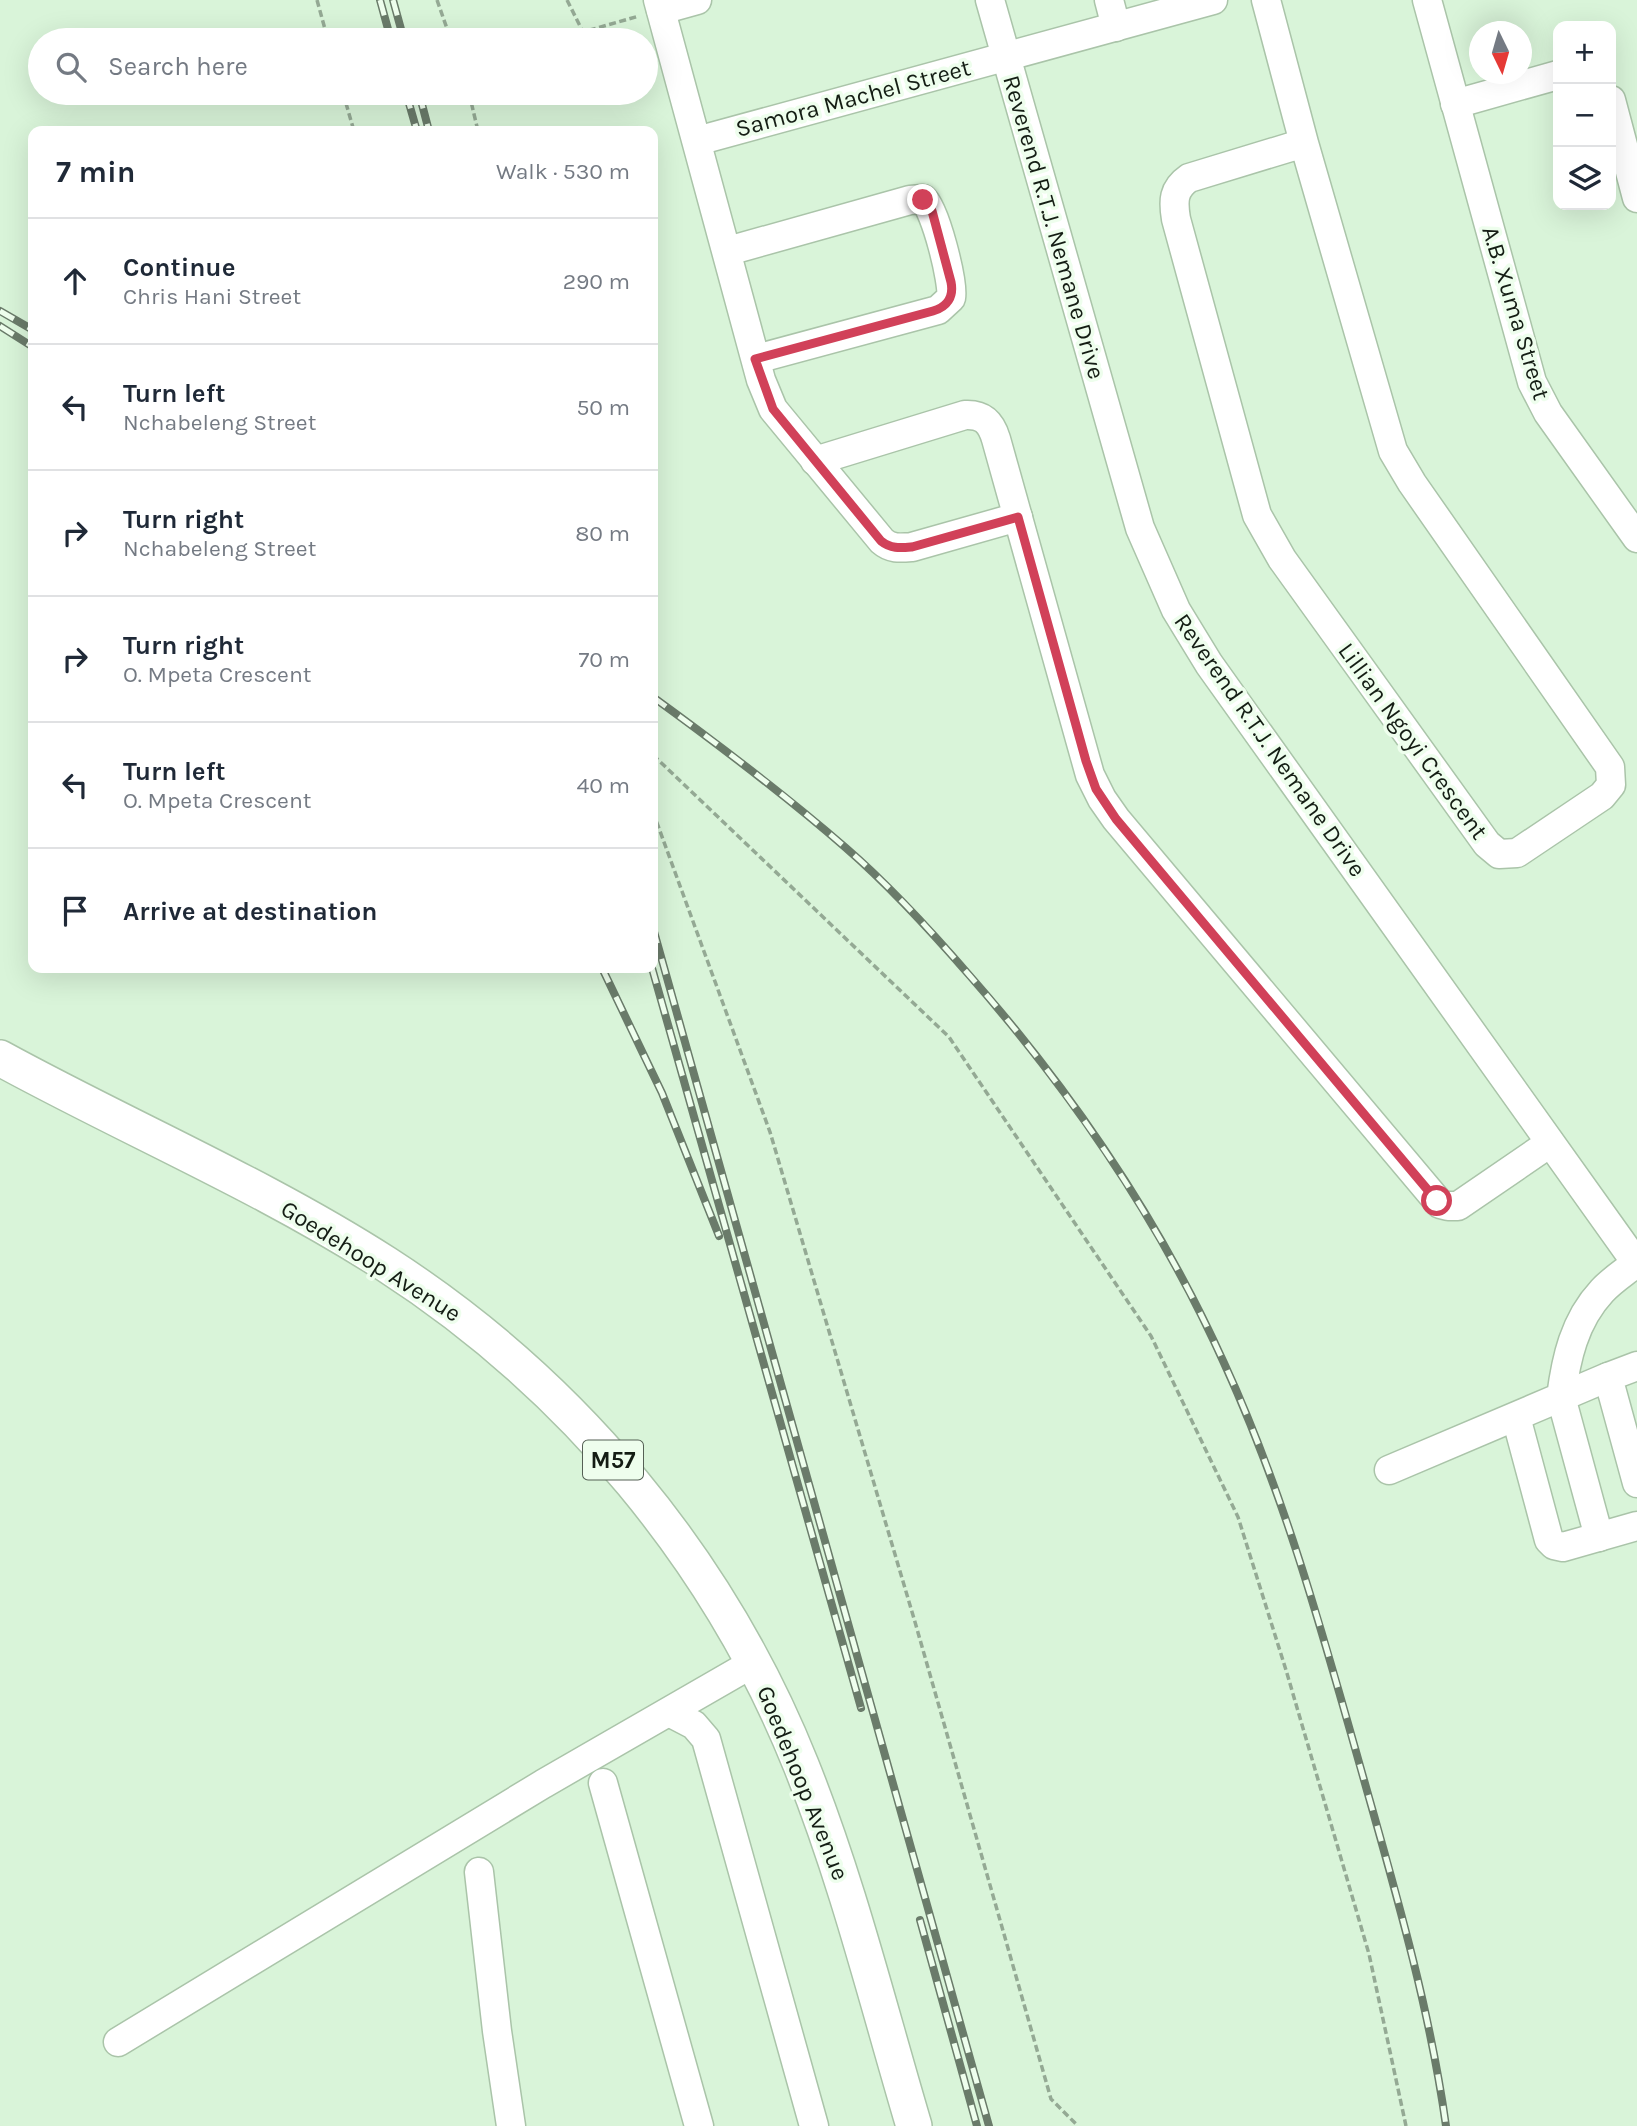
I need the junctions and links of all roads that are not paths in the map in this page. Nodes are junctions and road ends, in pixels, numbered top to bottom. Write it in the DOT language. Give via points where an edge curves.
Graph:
graph roads {
  1 [pos="697,0"];
  2 [pos="990,0"];
  3 [pos="1213,0"];
  4 [pos="1266,0"];
  5 [pos="1427,0"];
  6 [pos="660,5"];
  7 [pos="1113,13"];
  8 [pos="1006,57"];
  9 [pos="1553,76"];
  10 [pos="1455,104"];
  11 [pos="1616,119"];
  12 [pos="696,141"];
  13 [pos="1304,144"];
  14 [pos="1637,198"];
  15 [pos="727,251"];
  16 [pos="755,359"];
  17 [pos="815,461"];
  18 [pos="1018,517"];
  19 [pos="1637,538"];
  20 [pos="0,1058"];
  21 [pos="1550,1143"];
  22 [pos="1637,1263"];
  23 [pos="1637,1366"];
  24 [pos="1608,1377"];
  25 [pos="1560,1397"];
  26 [pos="1516,1417"];
  27 [pos="1389,1470"];
  28 [pos="1637,1483"];
  29 [pos="1637,1526"];
  30 [pos="1599,1537"];
  31 [pos="753,1663"];
  32 [pos="669,1712"];
  33 [pos="603,1783"];
  34 [pos="479,1872"];
  35 [pos="118,2042"];
  36 [pos="511,2126"];
  37 [pos="699,2126"];
  38 [pos="814,2126"];
  39 [pos="914,2126"];
  1 -- 6 [label="street"];
  2 -- 8 [label="street, Reverend R.T.J. Nemane Drive"];
  3 -- 7 [label="street, Samora Machel Street"];
  4 -- 13 [label="street, Lillian Ngoyi Crescent"];
  5 -- 10 [label="street, A.B. Xuma Street"];
  6 -- 12 [label="street"];
  7 -- 8 [label="street, Samora Machel Street"];
  8 -- 12 [label="street, Samora Machel Street"];
  8 -- 21 [label="street, Reverend R.T.J. Nemane Drive" via="1140,528 1176,610 1209,664"];
  9 -- 10 [label="street"];
  10 -- 19 [label="street, A.B. Xuma Street" via="1537,394"];
  11 -- 14 [label="street"];
  12 -- 15 [label="street"];
  13 -- 13 [label="street, Lillian Ngoyi Crescent" via="1393,451 1612,773 1611,785 1602,796 1517,853 1499,854 1486,844 1275,549 1257,514 1176,219 1175,195 1189,178"];
  15 -- 16 [label="street"];
  15 -- 16 [label="street" via="923,200 932,211 951,282 951,298 938,310"];
  16 -- 17 [label="street" via="773,409"];
  17 -- 18 [label="street" via="881,541 891,547 912,547"];
  17 -- 18 [label="street" via="965,415 979,416 993,430"];
  18 -- 21 [label="street" via="1086,761 1102,799 1437,1201 1458,1206"];
  20 -- 31 [label="main road, Goedehoop Avenue / M57" via="286,1206 386,1264 460,1315 536,1380 619,1466 713,1591"];
  21 -- 22 [label="street, Reverend R.T.J. Nemane Drive"];
  22 -- 25 [label="street" via="1602,1291 1580,1322 1567,1354"];
  23 -- 24 [label="street"];
  24 -- 25 [label="street"];
  24 -- 28 [label="street"];
  25 -- 26 [label="street"];
  25 -- 30 [label="street"];
  26 -- 27 [label="street"];
  26 -- 30 [label="street" via="1549,1540 1563,1547"];
  29 -- 30 [label="street"];
  31 -- 32 [label="street"];
  31 -- 39 [label="main road, Goedehoop Avenue / M57" via="819,1813"];
  32 -- 35 [label="street"];
  32 -- 38 [label="street" via="694,1725 706,1739"];
  33 -- 37 [label="street"];
  34 -- 36 [label="street"];
}
